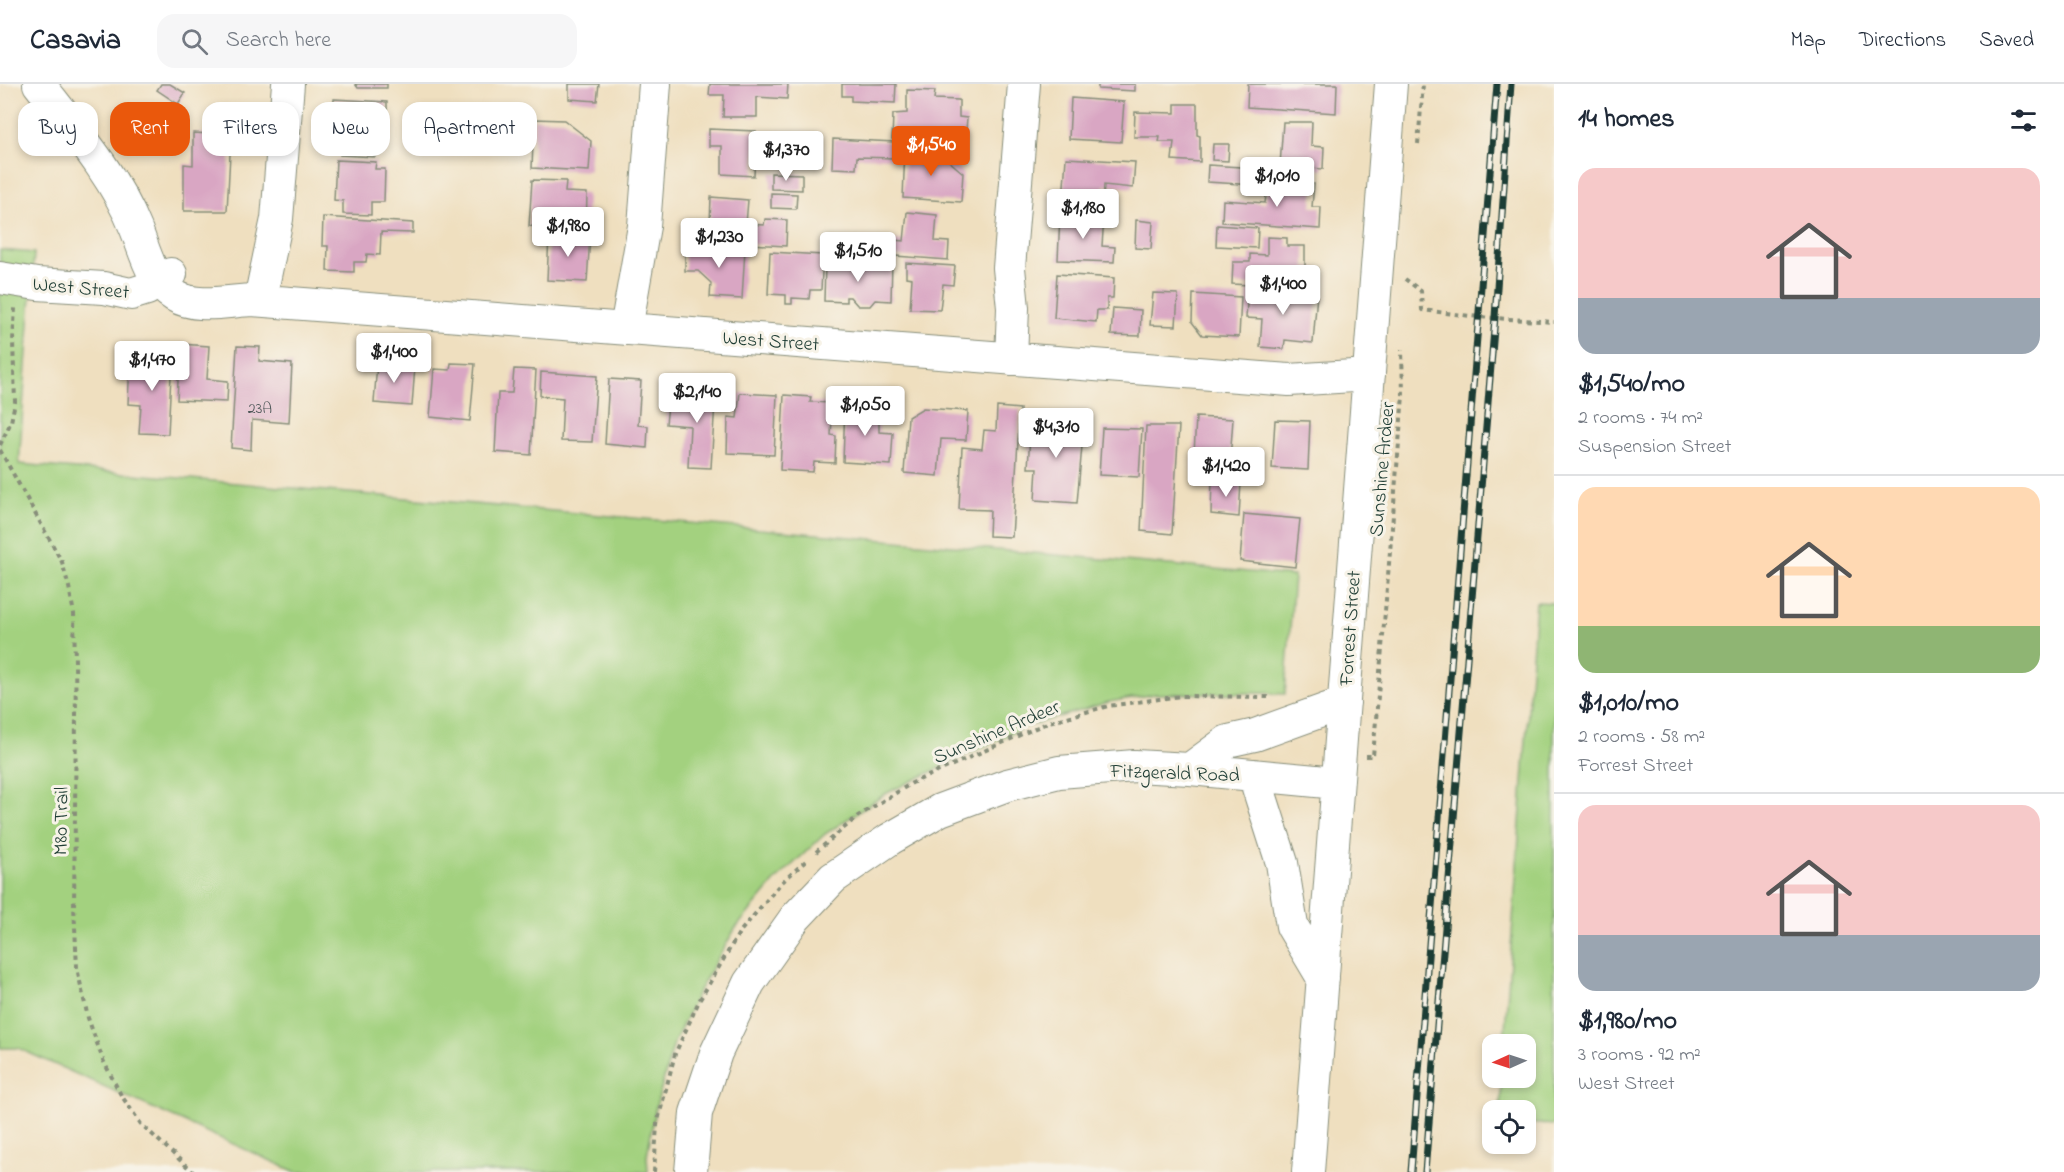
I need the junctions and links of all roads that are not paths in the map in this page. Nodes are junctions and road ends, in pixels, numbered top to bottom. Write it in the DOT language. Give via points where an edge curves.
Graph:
graph roads {
  1 [pos="39,84"];
  2 [pos="288,84"];
  3 [pos="655,84"];
  4 [pos="1023,84"];
  5 [pos="1391,84"];
  6 [pos="165,278"];
  7 [pos="8,280"];
  8 [pos="265,301"];
  9 [pos="638,329"];
  10 [pos="1001,358"];
  11 [pos="1368,387"];
  12 [pos="1344,703"];
  13 [pos="1190,769"];
  14 [pos="1339,769"];
  15 [pos="1254,775"];
  16 [pos="1323,978"];
  17 [pos="691,1172"];
  18 [pos="1308,1172"];
  1 -- 6 [label="street" via="98,159 120,176 142,205 164,262"];
  2 -- 8 [label="street" via="278,219"];
  3 -- 9 [label="street"];
  4 -- 10 [label="street" via="1009,268 1013,308"];
  5 -- 11 [label="street, Forrest Street"];
  6 -- 7 [label="street, West Street" via="131,294"];
  6 -- 8 [label="street, West Street"];
  8 -- 9 [label="street, West Street"];
  9 -- 10 [label="street, West Street"];
  10 -- 11 [label="street, West Street"];
  11 -- 12 [label="street, Forrest Street"];
  12 -- 13 [label="street" via="1228,741"];
  12 -- 14 [label="street, Forrest Street"];
  13 -- 15 [label="street, Fitzgerald Road"];
  13 -- 17 [label="street, Fitzgerald Road" via="1135,766 1059,772 1007,785 940,810 890,838 833,878 795,918 749,982 716,1053 696,1113"];
  14 -- 15 [label="street, Fitzgerald Road"];
  14 -- 16 [label="street, Forrest Street"];
  15 -- 16 [label="street" via="1282,863 1292,926"];
  16 -- 18 [label="street, Forrest Street"];
}
